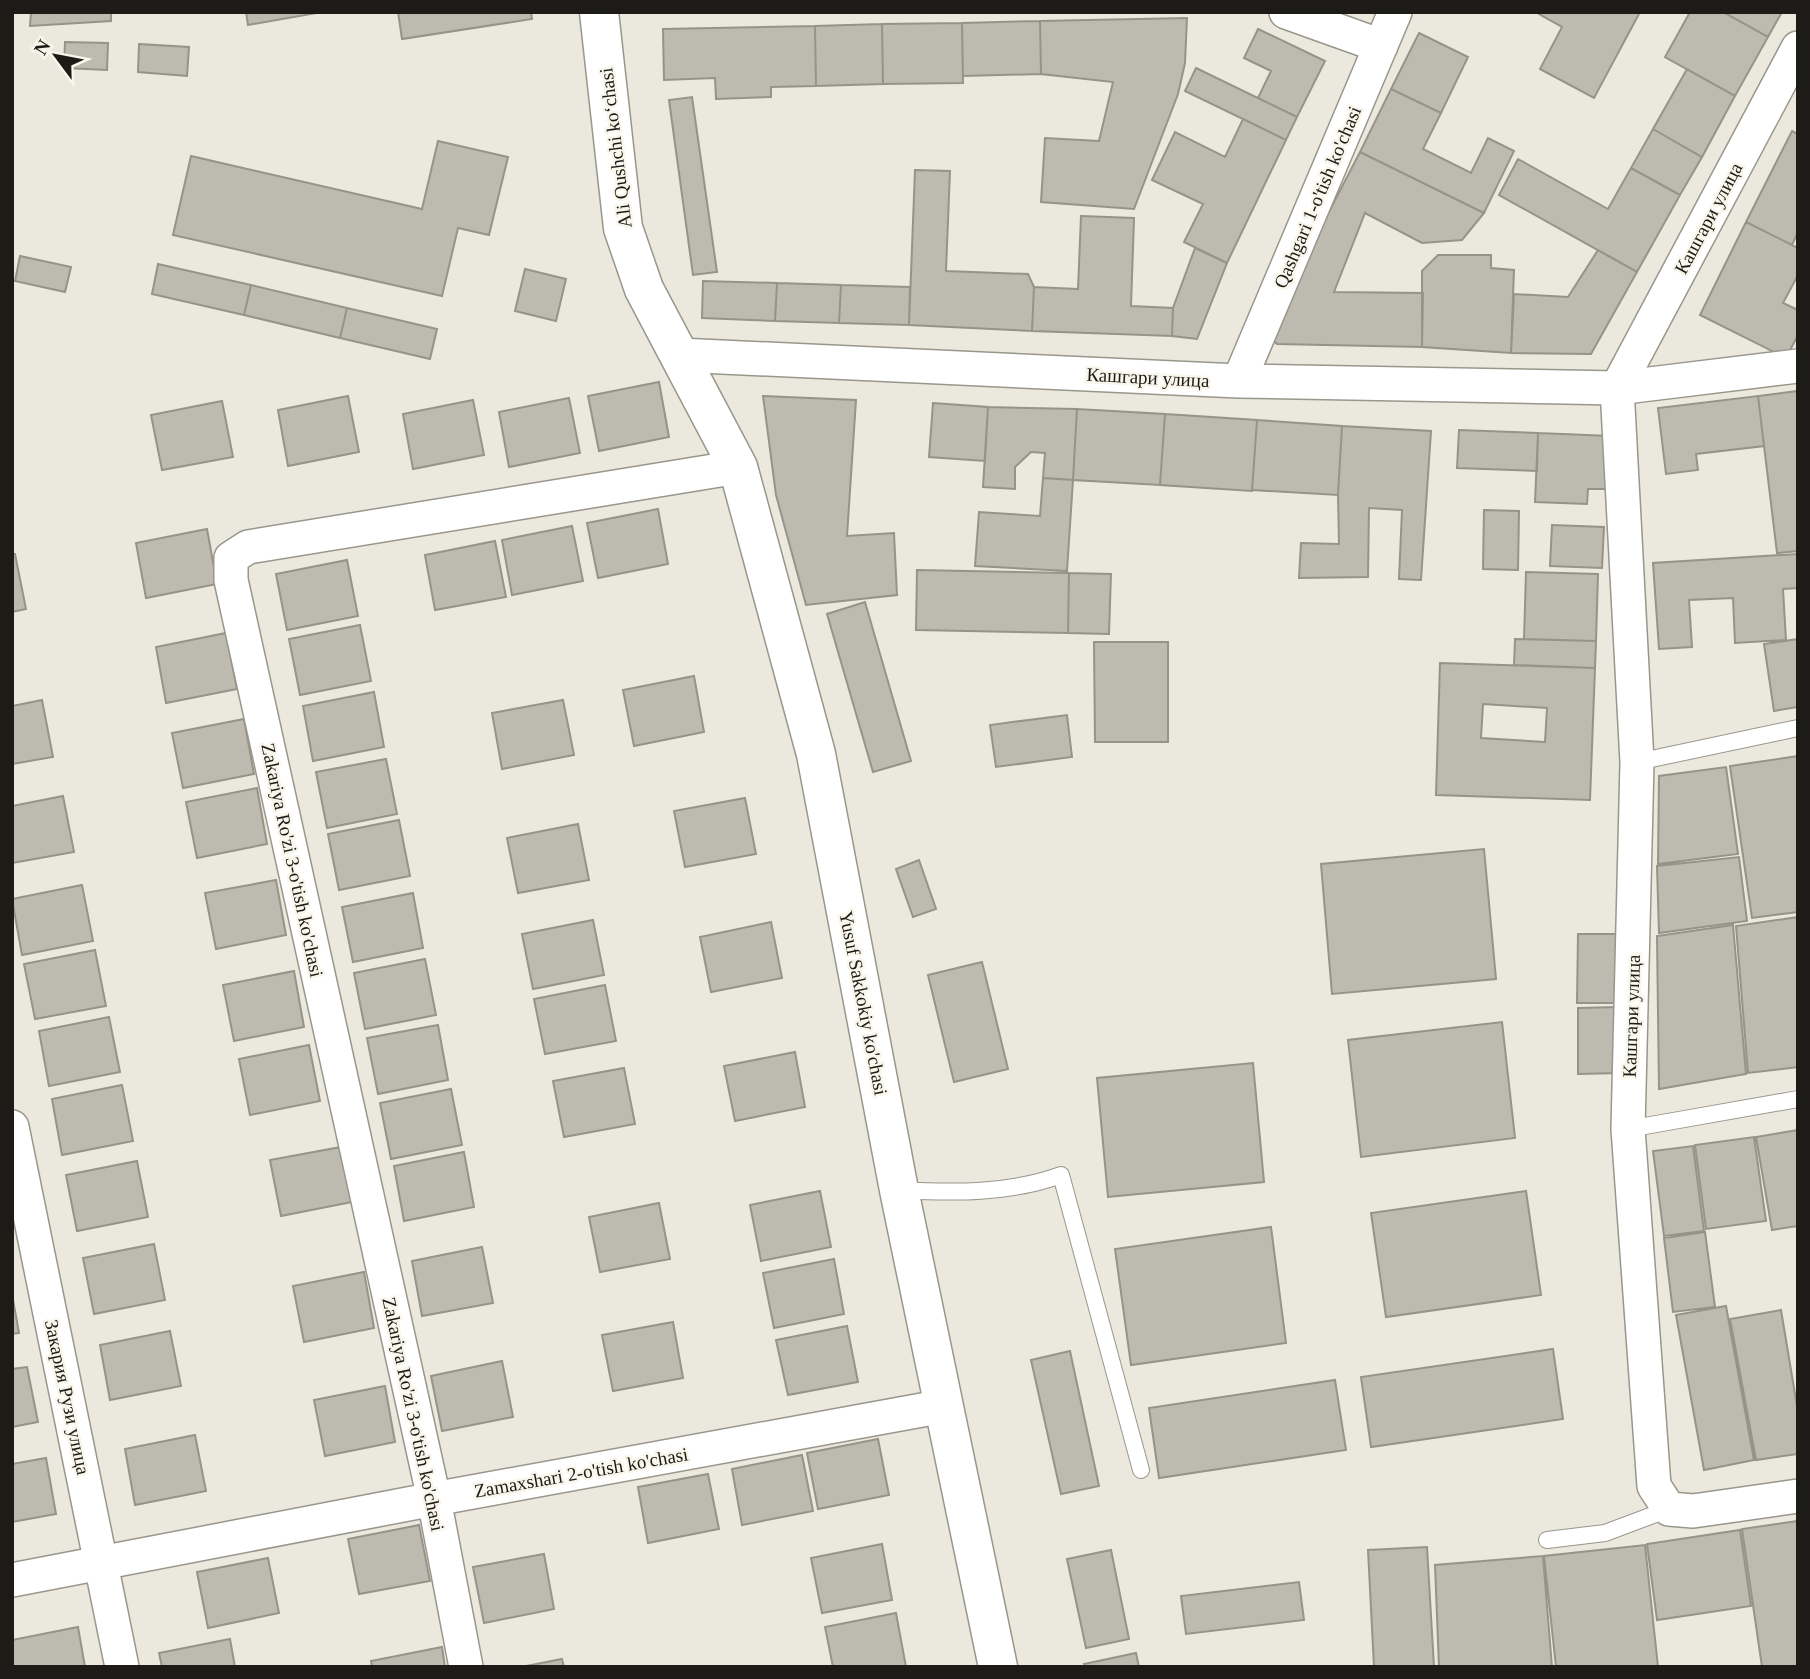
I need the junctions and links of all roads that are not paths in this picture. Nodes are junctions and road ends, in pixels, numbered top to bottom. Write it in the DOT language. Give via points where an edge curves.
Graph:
graph roads {
  1 [pos="599,12"];
  2 [pos="1286,12"];
  3 [pos="1395,12"];
  4 [pos="1381,46"];
  5 [pos="1798,48"];
  6 [pos="679,355"];
  7 [pos="1798,366"];
  8 [pos="1239,381"];
  9 [pos="1617,388"];
  10 [pos="738,467"];
  11 [pos="1798,728"];
  12 [pos="1637,762"];
  13 [pos="1798,1099"];
  14 [pos="12,1127"];
  15 [pos="1628,1129"];
  16 [pos="899,1190"];
  17 [pos="944,1406"];
  18 [pos="1141,1470"];
  19 [pos="1798,1496"];
  20 [pos="434,1499"];
  21 [pos="1669,1509"];
  22 [pos="1547,1540"];
  23 [pos="103,1563"];
  24 [pos="12,1580"];
  25 [pos="122,1667"];
  26 [pos="466,1667"];
  27 [pos="998,1667"];
  1 -- 6 [label="main road, Ali Qushchi koʻchasi" via="623,228 644,289"];
  2 -- 4 [label="street"];
  3 -- 4 [label="street, Qashgari 1-o'tish ko'chasi"];
  4 -- 8 [label="street, Qashgari 1-o'tish ko'chasi"];
  5 -- 9 [label="street, Кашгари улица"];
  6 -- 8 [label="street, Кашгари улица"];
  6 -- 10 [label="main road, Yusuf Sakkokiy ko'chasi"];
  7 -- 9 [label="street, Кашгари улица"];
  8 -- 9 [label="street, Кашгари улица"];
  9 -- 12 [label="street, Кашгари улица"];
  10 -- 16 [label="main road, Yusuf Sakkokiy ko'chasi" via="816,754"];
  10 -- 20 [label="street, Zakariya Ro'zi 3-o'tish ko'chasi" via="248,547 231,558 231,580"];
  11 -- 12 [label="lane"];
  12 -- 15 [label="street, Кашгари улица"];
  13 -- 15 [label="lane"];
  14 -- 23 [label="street, Закария Рузи улица"];
  15 -- 21 [label="street, Кашгари улица" via="1654,1486"];
  16 -- 17 [label="main road, Yusuf Sakkokiy ko'chasi"];
  16 -- 18 [label="lane" via="957,1193 1038,1183 1061,1175"];
  17 -- 20 [label="street, Zamaxshari 2-o'tish ko'chasi"];
  17 -- 27 [label="main road, Yusuf Sakkokiy ko'chasi"];
  19 -- 21 [label="street" via="1693,1511"];
  20 -- 23 [label="street, Zamaxshari 2-o'tish ko'chasi"];
  20 -- 26 [label="street, Zakariya Ro'zi 3-o'tish ko'chasi"];
  21 -- 22 [label="lane" via="1605,1533"];
  23 -- 24 [label="street, Zamaxshari 2-o'tish ko'chasi"];
  23 -- 25 [label="street, Закария Рузи улица"];
}
